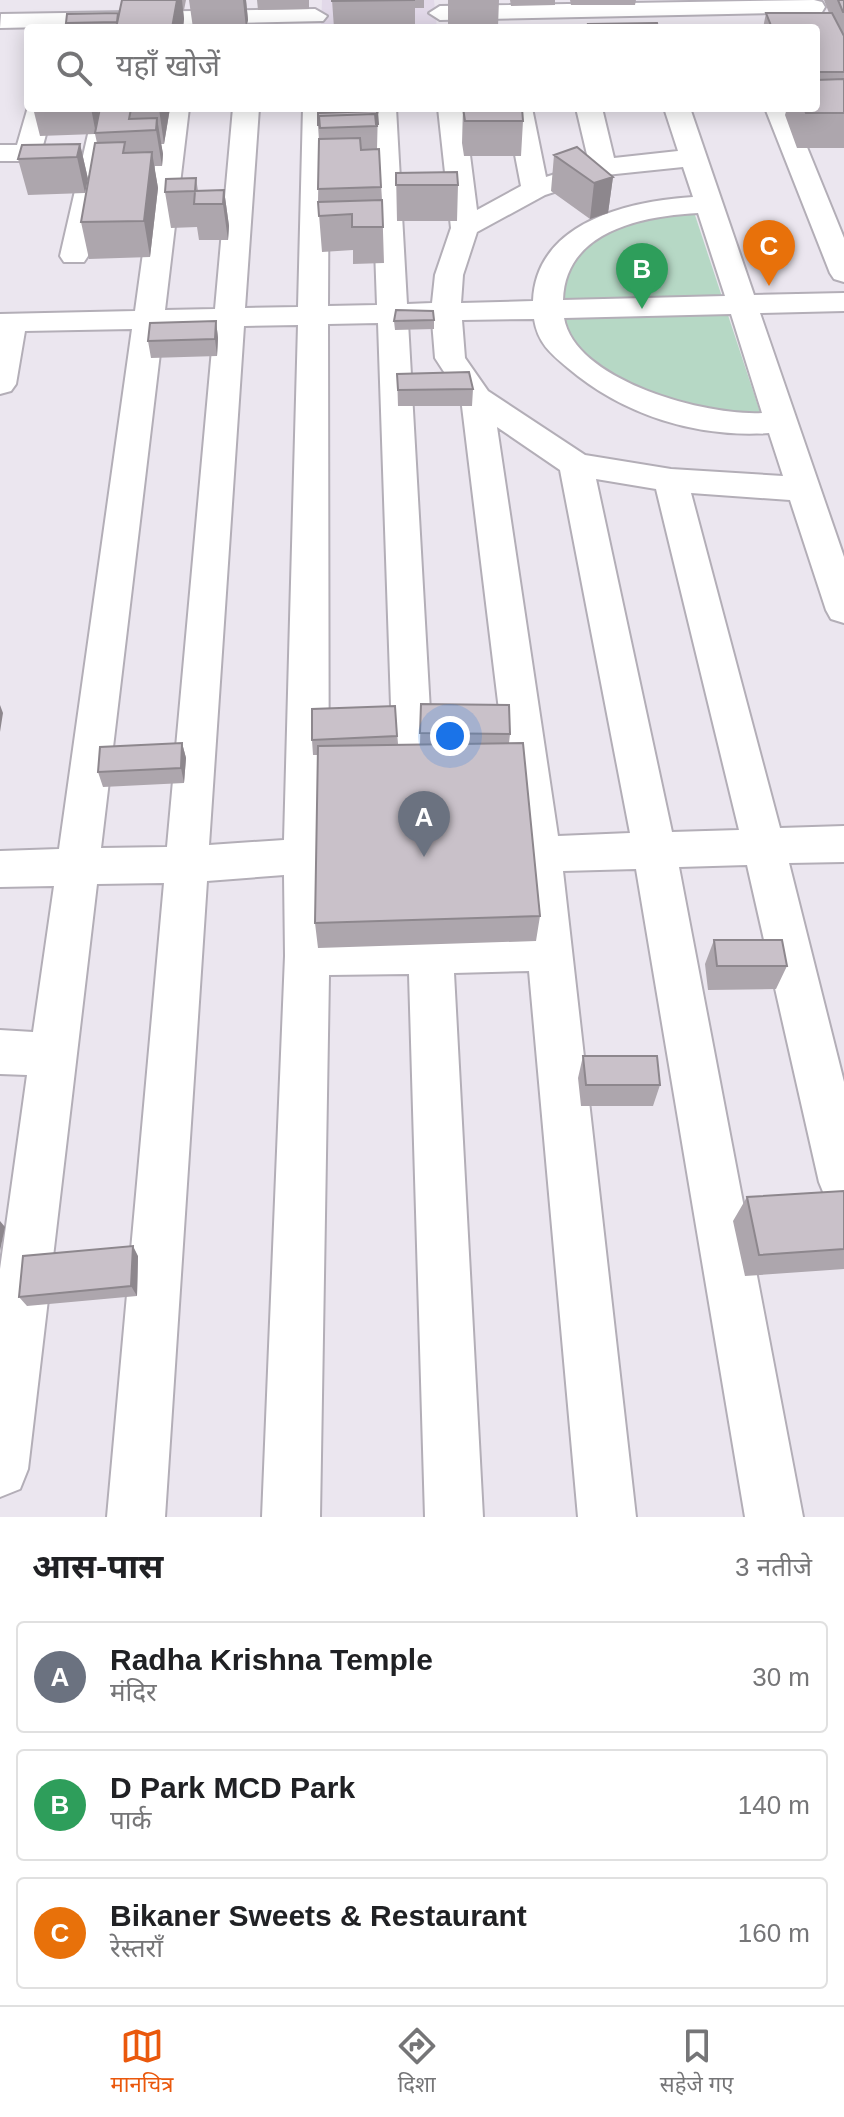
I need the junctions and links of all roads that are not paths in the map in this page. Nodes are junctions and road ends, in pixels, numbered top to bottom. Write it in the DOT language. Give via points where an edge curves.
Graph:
graph roads {
  1 [pos="7,0"];
  2 [pos="812,4"];
  3 [pos="651,12"];
  4 [pos="741,12"];
  5 [pos="565,13"];
  6 [pos="440,14"];
  7 [pos="501,14"];
  8 [pos="126,15"];
  9 [pos="190,15"];
  10 [pos="254,15"];
  11 [pos="315,15"];
  12 [pos="66,16"];
  13 [pos="0,21"];
  14 [pos="826,36"];
  15 [pos="39,112"];
  16 [pos="106,112"];
  17 [pos="175,112"];
  18 [pos="246,112"];
  19 [pos="316,112"];
  20 [pos="383,112"];
  21 [pos="451,112"];
  22 [pos="520,112"];
  23 [pos="590,112"];
  24 [pos="678,112"];
  25 [pos="787,112"];
  26 [pos="0,153"];
  27 [pos="692,158"];
  28 [pos="603,167"];
  29 [pos="535,189"];
  30 [pos="708,204"];
  31 [pos="465,228"];
  32 [pos="74,256"];
  33 [pos="844,273"];
  34 [pos="844,302"];
  35 [pos="740,304"];
  36 [pos="547,308"];
  37 [pos="446,310"];
  38 [pos="394,311"];
  39 [pos="313,314"];
  40 [pos="229,318"];
  41 [pos="148,320"];
  42 [pos="6,323"];
  43 [pos="0,384"];
  44 [pos="477,398"];
  45 [pos="779,422"];
  46 [pos="576,465"];
  47 [pos="671,480"];
  48 [pos="803,489"];
  49 [pos="844,610"];
  50 [pos="414,764"];
  51 [pos="844,844"];
  52 [pos="764,846"];
  53 [pos="654,848"];
  54 [pos="540,854"];
  55 [pos="305,856"];
  56 [pos="189,864"];
  57 [pos="76,867"];
  58 [pos="0,869"];
  59 [pos="548,951"];
  60 [pos="431,953"];
  61 [pos="307,956"];
  62 [pos="0,1052"];
  63 [pos="53,1055"];
  64 [pos="844,1182"];
  65 [pos="0,1469"];
  66 [pos="136,1517"];
  67 [pos="291,1517"];
  68 [pos="454,1517"];
  69 [pos="607,1517"];
  70 [pos="774,1517"];
  1 -- 13 [label="street"];
  2 -- 4 [label="street"];
  2 -- 14 [label="street"];
  3 -- 4 [label="street"];
  3 -- 5 [label="street"];
  5 -- 7 [label="street"];
  6 -- 7 [label="street"];
  8 -- 9 [label="street"];
  8 -- 12 [label="street"];
  9 -- 10 [label="street"];
  10 -- 11 [label="street"];
  12 -- 13 [label="street"];
  15 -- 26 [label="street" via="28,153"];
  16 -- 32 [label="street"];
  17 -- 41 [label="street"];
  18 -- 40 [label="street"];
  19 -- 39 [label="street"];
  20 -- 38 [label="street"];
  21 -- 31 [label="street"];
  22 -- 29 [label="street"];
  23 -- 28 [label="street"];
  24 -- 27 [label="street"];
  25 -- 33 [label="street"];
  27 -- 28 [label="street"];
  27 -- 30 [label="street"];
  28 -- 29 [label="street"];
  29 -- 31 [label="street"];
  30 -- 35 [label="street"];
  30 -- 36 [label="street" via="642,210 598,227 566,249 549,279"];
  31 -- 37 [label="street" via="449,275"];
  34 -- 35 [label="street"];
  35 -- 36 [label="street"];
  35 -- 45 [label="street"];
  36 -- 37 [label="street"];
  36 -- 45 [label="street" via="556,342 599,381 651,405 724,423"];
  37 -- 38 [label="street"];
  37 -- 44 [label="street" via="450,358"];
  38 -- 39 [label="street"];
  38 -- 50 [label="street"];
  39 -- 40 [label="street"];
  39 -- 55 [label="street" via="322,767"];
  40 -- 41 [label="street"];
  40 -- 56 [label="street"];
  41 -- 42 [label="street"];
  41 -- 57 [label="street"];
  42 -- 43 [label="street"];
  44 -- 46 [label="street"];
  44 -- 54 [label="street" via="508,762"];
  45 -- 48 [label="street"];
  46 -- 47 [label="street"];
  46 -- 53 [label="street"];
  47 -- 48 [label="street"];
  47 -- 52 [label="street"];
  48 -- 49 [label="street"];
  51 -- 52 [label="street"];
  52 -- 53 [label="street"];
  52 -- 64 [label="street"];
  53 -- 54 [label="street"];
  53 -- 70 [label="street"];
  54 -- 59 [label="street"];
  55 -- 56 [label="street"];
  55 -- 61 [label="street"];
  56 -- 57 [label="street"];
  56 -- 66 [label="street"];
  57 -- 58 [label="street"];
  57 -- 63 [label="street"];
  59 -- 60 [label="street"];
  59 -- 69 [label="street"];
  60 -- 61 [label="street"];
  60 -- 68 [label="street"];
  61 -- 67 [label="street"];
  62 -- 63 [label="street"];
  63 -- 65 [label="street"];
}
